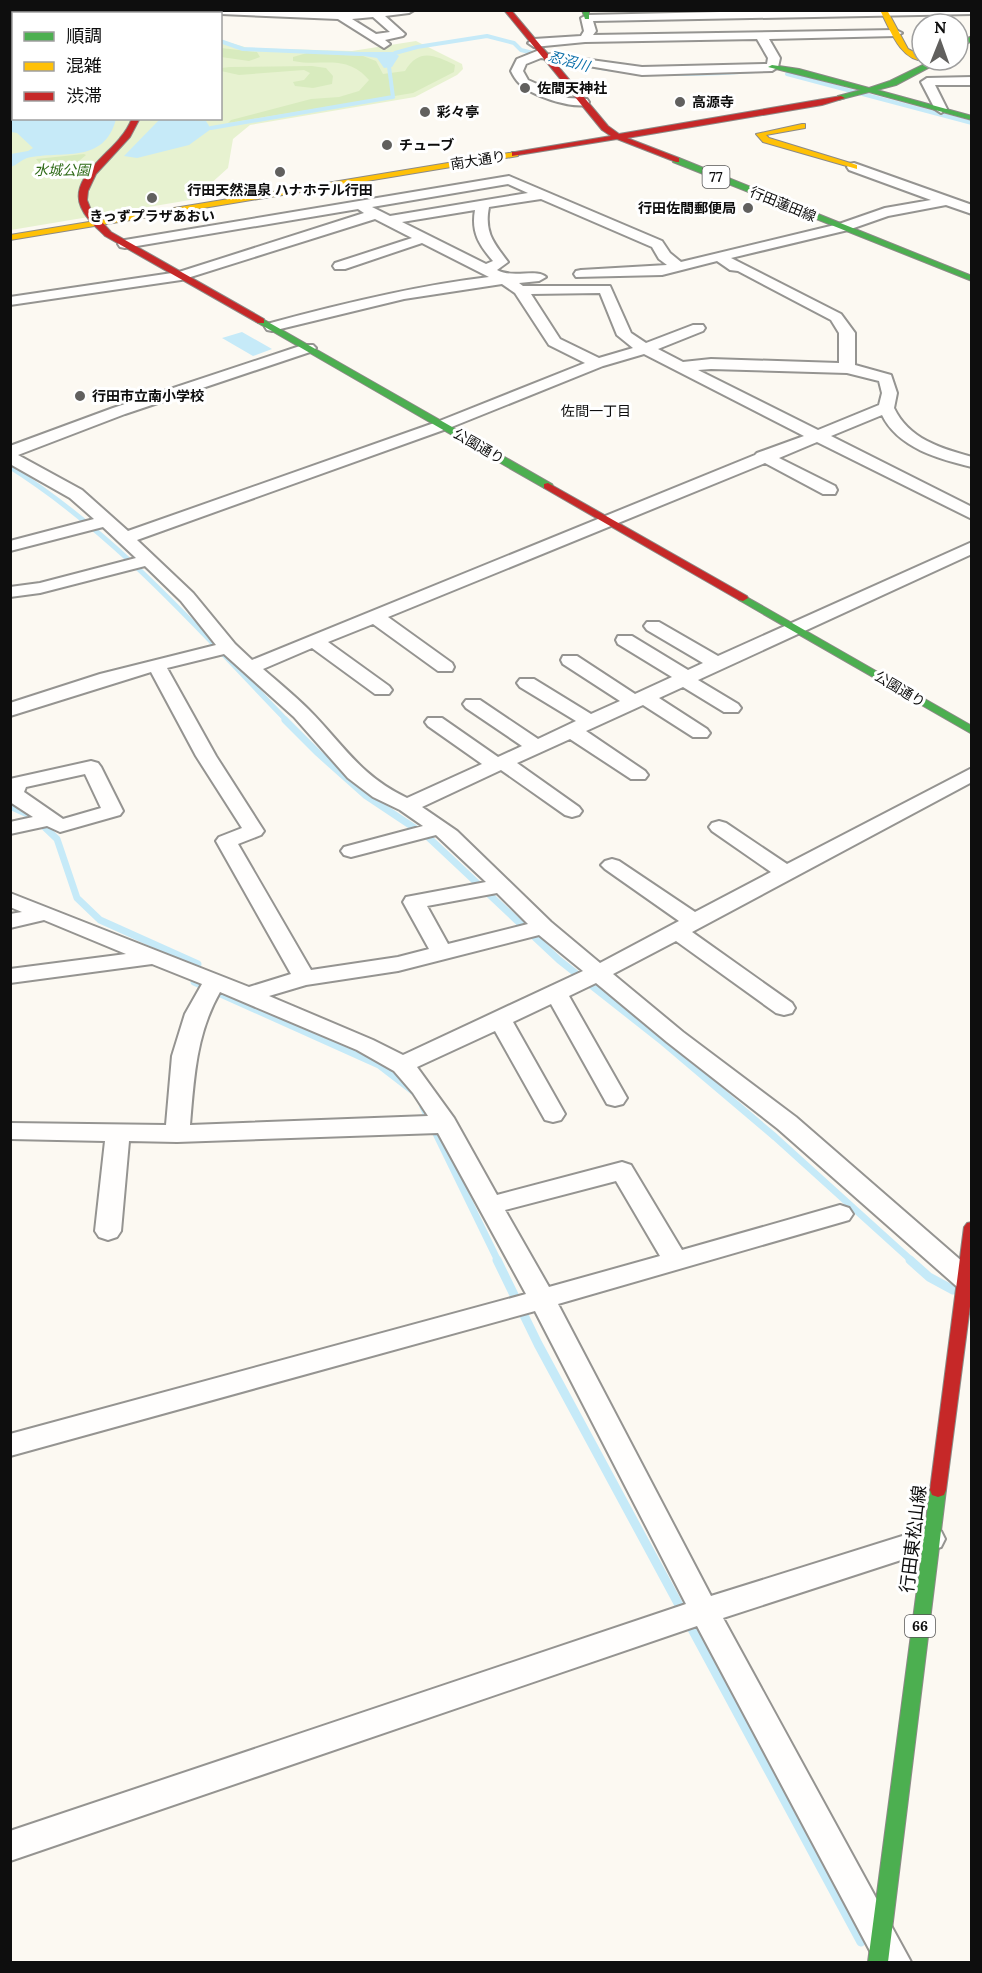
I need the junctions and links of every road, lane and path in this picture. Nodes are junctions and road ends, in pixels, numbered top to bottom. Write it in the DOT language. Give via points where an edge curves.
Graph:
graph roads {
  1 [pos="198,10"];
  2 [pos="409,10"];
  3 [pos="507,10"];
  4 [pos="972,11"];
  5 [pos="884,12"];
  6 [pos="342,13"];
  7 [pos="740,13"];
  8 [pos="377,14"];
  9 [pos="586,14"];
  10 [pos="672,14"];
  11 [pos="896,33"];
  12 [pos="762,37"];
  13 [pos="585,39"];
  14 [pos="541,51"];
  15 [pos="910,55"];
  16 [pos="772,67"];
  17 [pos="916,72"];
  18 [pos="972,81"];
  19 [pos="871,91"];
  20 [pos="583,102"];
  21 [pos="799,107"];
  22 [pos="947,111"];
  23 [pos="972,112"];
  24 [pos="972,117"];
  25 [pos="135,120"];
  26 [pos="618,137"];
  27 [pos="854,167"];
  28 [pos="540,195"];
  29 [pos="948,201"];
  30 [pos="483,204"];
  31 [pos="357,205"];
  32 [pos="972,210"];
  33 [pos="382,217"];
  34 [pos="95,224"];
  35 [pos="843,227"];
  36 [pos="10,238"];
  37 [pos="424,238"];
  38 [pos="125,244"];
  39 [pos="719,256"];
  40 [pos="340,266"];
  41 [pos="679,267"];
  42 [pos="487,270"];
  43 [pos="181,276"];
  44 [pos="504,279"];
  45 [pos="972,279"];
  46 [pos="520,290"];
  47 [pos="10,301"];
  48 [pos="272,327"];
  49 [pos="698,328"];
  50 [pos="308,348"];
  51 [pos="645,349"];
  52 [pos="598,363"];
  53 [pos="680,367"];
  54 [pos="847,368"];
  55 [pos="886,408"];
  56 [pos="443,425"];
  57 [pos="816,435"];
  58 [pos="10,452"];
  59 [pos="763,456"];
  60 [pos="10,457"];
  61 [pos="972,462"];
  62 [pos="829,490"];
  63 [pos="972,514"];
  64 [pos="608,520"];
  65 [pos="108,521"];
  66 [pos="124,538"];
  67 [pos="10,546"];
  68 [pos="972,547"];
  69 [pos="148,560"];
  70 [pos="10,592"];
  71 [pos="374,616"];
  72 [pos="653,626"];
  73 [pos="796,628"];
  74 [pos="625,639"];
  75 [pos="314,641"];
  76 [pos="228,648"];
  77 [pos="570,660"];
  78 [pos="718,664"];
  79 [pos="156,665"];
  80 [pos="445,667"];
  81 [pos="248,668"];
  82 [pos="686,678"];
  83 [pos="527,683"];
  84 [pos="381,690"];
  85 [pos="639,700"];
  86 [pos="473,704"];
  87 [pos="11,707"];
  88 [pos="731,708"];
  89 [pos="435,722"];
  90 [pos="590,722"];
  91 [pos="572,731"];
  92 [pos="972,731"];
  93 [pos="700,733"];
  94 [pos="537,747"];
  95 [pos="500,764"];
  96 [pos="972,774"];
  97 [pos="638,775"];
  98 [pos="407,806"];
  99 [pos="572,812"];
  100 [pos="53,819"];
  101 [pos="18,827"];
  102 [pos="719,827"];
  103 [pos="438,828"];
  104 [pos="351,851"];
  105 [pos="612,865"];
  106 [pos="787,873"];
  107 [pos="502,886"];
  108 [pos="10,899"];
  109 [pos="45,913"];
  110 [pos="10,921"];
  111 [pos="543,927"];
  112 [pos="686,927"];
  113 [pos="442,953"];
  114 [pos="154,957"];
  115 [pos="598,973"];
  116 [pos="10,976"];
  117 [pos="304,978"];
  118 [pos="211,985"];
  119 [pos="556,993"];
  120 [pos="246,994"];
  121 [pos="784,1008"];
  122 [pos="500,1018"];
  123 [pos="402,1065"];
  124 [pos="615,1098"];
  125 [pos="553,1114"];
  126 [pos="445,1124"];
  127 [pos="10,1131"];
  128 [pos="118,1132"];
  129 [pos="177,1134"];
  130 [pos="491,1205"];
  131 [pos="840,1214"];
  132 [pos="972,1227"];
  133 [pos="108,1231"];
  134 [pos="676,1260"];
  135 [pos="967,1282"];
  136 [pos="539,1300"];
  137 [pos="10,1444"];
  138 [pos="931,1539"];
  139 [pos="704,1611"];
  140 [pos="10,1846"];
  141 [pos="884,1952"];
  1 -- 6 [label="street"];
  2 -- 8 [label="street"];
  3 -- 14 [label="street, 行田蓮田線 / 77"];
  4 -- 5 [label="street"];
  5 -- 7 [label="street"];
  5 -- 11 [label="street"];
  6 -- 8 [label="street"];
  6 -- 8 [label="street" via="379,41 399,34"];
  7 -- 10 [label="street"];
  9 -- 10 [label="street"];
  9 -- 13 [label="street" via="590,31"];
  11 -- 12 [label="street"];
  11 -- 15 [label="street"];
  12 -- 13 [label="street"];
  12 -- 16 [label="street" via="774,58"];
  13 -- 14 [label="street"];
  14 -- 16 [label="street" via="642,71"];
  14 -- 20 [label="street, 行田蓮田線 / 77"];
  14 -- 20 [label="street" via="521,62 519,76 566,102"];
  16 -- 19 [label="street"];
  17 -- 19 [label="street, 南大通り"];
  18 -- 22 [label="street" via="927,82"];
  19 -- 21 [label="street, 南大通り"];
  19 -- 22 [label="street"];
  20 -- 26 [label="street, 行田蓮田線 / 77"];
  21 -- 26 [label="street, 南大通り"];
  21 -- 27 [label="street" via="818,122 760,134 766,140"];
  22 -- 23 [label="street"];
  22 -- 24 [label="street"];
  25 -- 34 [label="street" via="127,136 86,183 84,201"];
  26 -- 34 [label="street, 南大通り"];
  26 -- 35 [label="street, 行田蓮田線 / 77"];
  27 -- 29 [label="street"];
  28 -- 30 [label="street"];
  28 -- 31 [label="street" via="509,180"];
  28 -- 41 [label="street" via="657,244 664,256"];
  29 -- 32 [label="street"];
  29 -- 35 [label="street" via="885,212"];
  30 -- 33 [label="street"];
  30 -- 42 [label="street" via="478,224 481,238 501,262"];
  31 -- 33 [label="street"];
  31 -- 38 [label="street"];
  33 -- 37 [label="street"];
  33 -- 43 [label="street"];
  34 -- 36 [label="street, 南大通り"];
  34 -- 38 [label="street, 公園通り"];
  35 -- 39 [label="street"];
  35 -- 45 [label="street, 行田蓮田線 / 77"];
  37 -- 40 [label="street"];
  37 -- 42 [label="street"];
  38 -- 43 [label="street, 公園通り"];
  39 -- 41 [label="street"];
  39 -- 54 [label="street" via="836,317 847,333"];
  41 -- 44 [label="street"];
  42 -- 44 [label="street"];
  43 -- 47 [label="street"];
  43 -- 48 [label="street, 公園通り"];
  44 -- 46 [label="street"];
  44 -- 48 [label="street" via="413,294"];
  46 -- 51 [label="street" via="605,289 625,335"];
  46 -- 52 [label="street" via="554,342"];
  48 -- 50 [label="street, 公園通り"];
  49 -- 51 [label="street"];
  50 -- 56 [label="street, 公園通り"];
  50 -- 58 [label="street"];
  51 -- 52 [label="street"];
  51 -- 53 [label="street"];
  52 -- 56 [label="street"];
  53 -- 54 [label="street" via="711,364"];
  53 -- 57 [label="street"];
  54 -- 55 [label="street" via="886,378 890,401"];
  55 -- 57 [label="street"];
  55 -- 61 [label="street" via="906,435 921,446"];
  56 -- 64 [label="street, 公園通り"];
  56 -- 66 [label="street"];
  57 -- 59 [label="street"];
  57 -- 63 [label="street"];
  59 -- 62 [label="street"];
  59 -- 64 [label="street"];
  60 -- 65 [label="street" via="76,494"];
  64 -- 71 [label="street"];
  64 -- 73 [label="street, 公園通り"];
  65 -- 66 [label="street"];
  65 -- 67 [label="street"];
  66 -- 69 [label="street"];
  68 -- 73 [label="street"];
  69 -- 70 [label="street"];
  69 -- 76 [label="street" via="187,597"];
  71 -- 75 [label="street"];
  71 -- 80 [label="street"];
  72 -- 78 [label="street"];
  73 -- 78 [label="street"];
  73 -- 92 [label="street, 公園通り"];
  74 -- 82 [label="street"];
  75 -- 81 [label="street"];
  75 -- 84 [label="street"];
  76 -- 79 [label="street"];
  76 -- 81 [label="street"];
  77 -- 85 [label="street"];
  78 -- 82 [label="street"];
  79 -- 87 [label="street"];
  79 -- 117 [label="street" via="206,756 254,831 226,841"];
  81 -- 98 [label="street" via="302,713 355,774 380,794"];
  82 -- 85 [label="street"];
  82 -- 88 [label="street"];
  83 -- 90 [label="street"];
  85 -- 90 [label="street"];
  85 -- 93 [label="street"];
  86 -- 94 [label="street"];
  89 -- 95 [label="street"];
  90 -- 91 [label="street"];
  91 -- 94 [label="street"];
  91 -- 97 [label="street"];
  94 -- 95 [label="street"];
  95 -- 98 [label="street"];
  95 -- 99 [label="street"];
  96 -- 106 [label="street"];
  98 -- 103 [label="street"];
  100 -- 101 [label="street"];
  102 -- 106 [label="street"];
  103 -- 104 [label="street"];
  103 -- 107 [label="street"];
  105 -- 112 [label="street"];
  106 -- 112 [label="street"];
  107 -- 111 [label="street"];
  107 -- 113 [label="street" via="414,902"];
  108 -- 109 [label="street"];
  109 -- 110 [label="street"];
  109 -- 114 [label="street"];
  111 -- 113 [label="street"];
  111 -- 115 [label="street"];
  112 -- 115 [label="street"];
  112 -- 121 [label="street"];
  113 -- 117 [label="street"];
  114 -- 116 [label="street"];
  114 -- 118 [label="street"];
  115 -- 119 [label="street"];
  115 -- 135 [label="street" via="787,1123"];
  117 -- 120 [label="street"];
  118 -- 120 [label="street"];
  118 -- 129 [label="street" via="196,1014 184,1056"];
  119 -- 122 [label="street"];
  119 -- 124 [label="street"];
  120 -- 123 [label="street"];
  122 -- 123 [label="street"];
  122 -- 125 [label="street"];
  123 -- 126 [label="street"];
  126 -- 129 [label="street"];
  126 -- 130 [label="street"];
  127 -- 128 [label="street"];
  128 -- 129 [label="street"];
  128 -- 133 [label="street"];
  130 -- 134 [label="street" via="622,1171"];
  130 -- 136 [label="street"];
  131 -- 134 [label="street"];
  132 -- 135 [label="street, 行田東松山線 / 66"];
  134 -- 136 [label="street"];
  135 -- 138 [label="street, 行田東松山線 / 66"];
  136 -- 137 [label="street"];
  136 -- 139 [label="street"];
  138 -- 139 [label="street"];
  138 -- 141 [label="street, 行田東松山線 / 66"];
  139 -- 140 [label="street"];
  139 -- 141 [label="street"];
}
